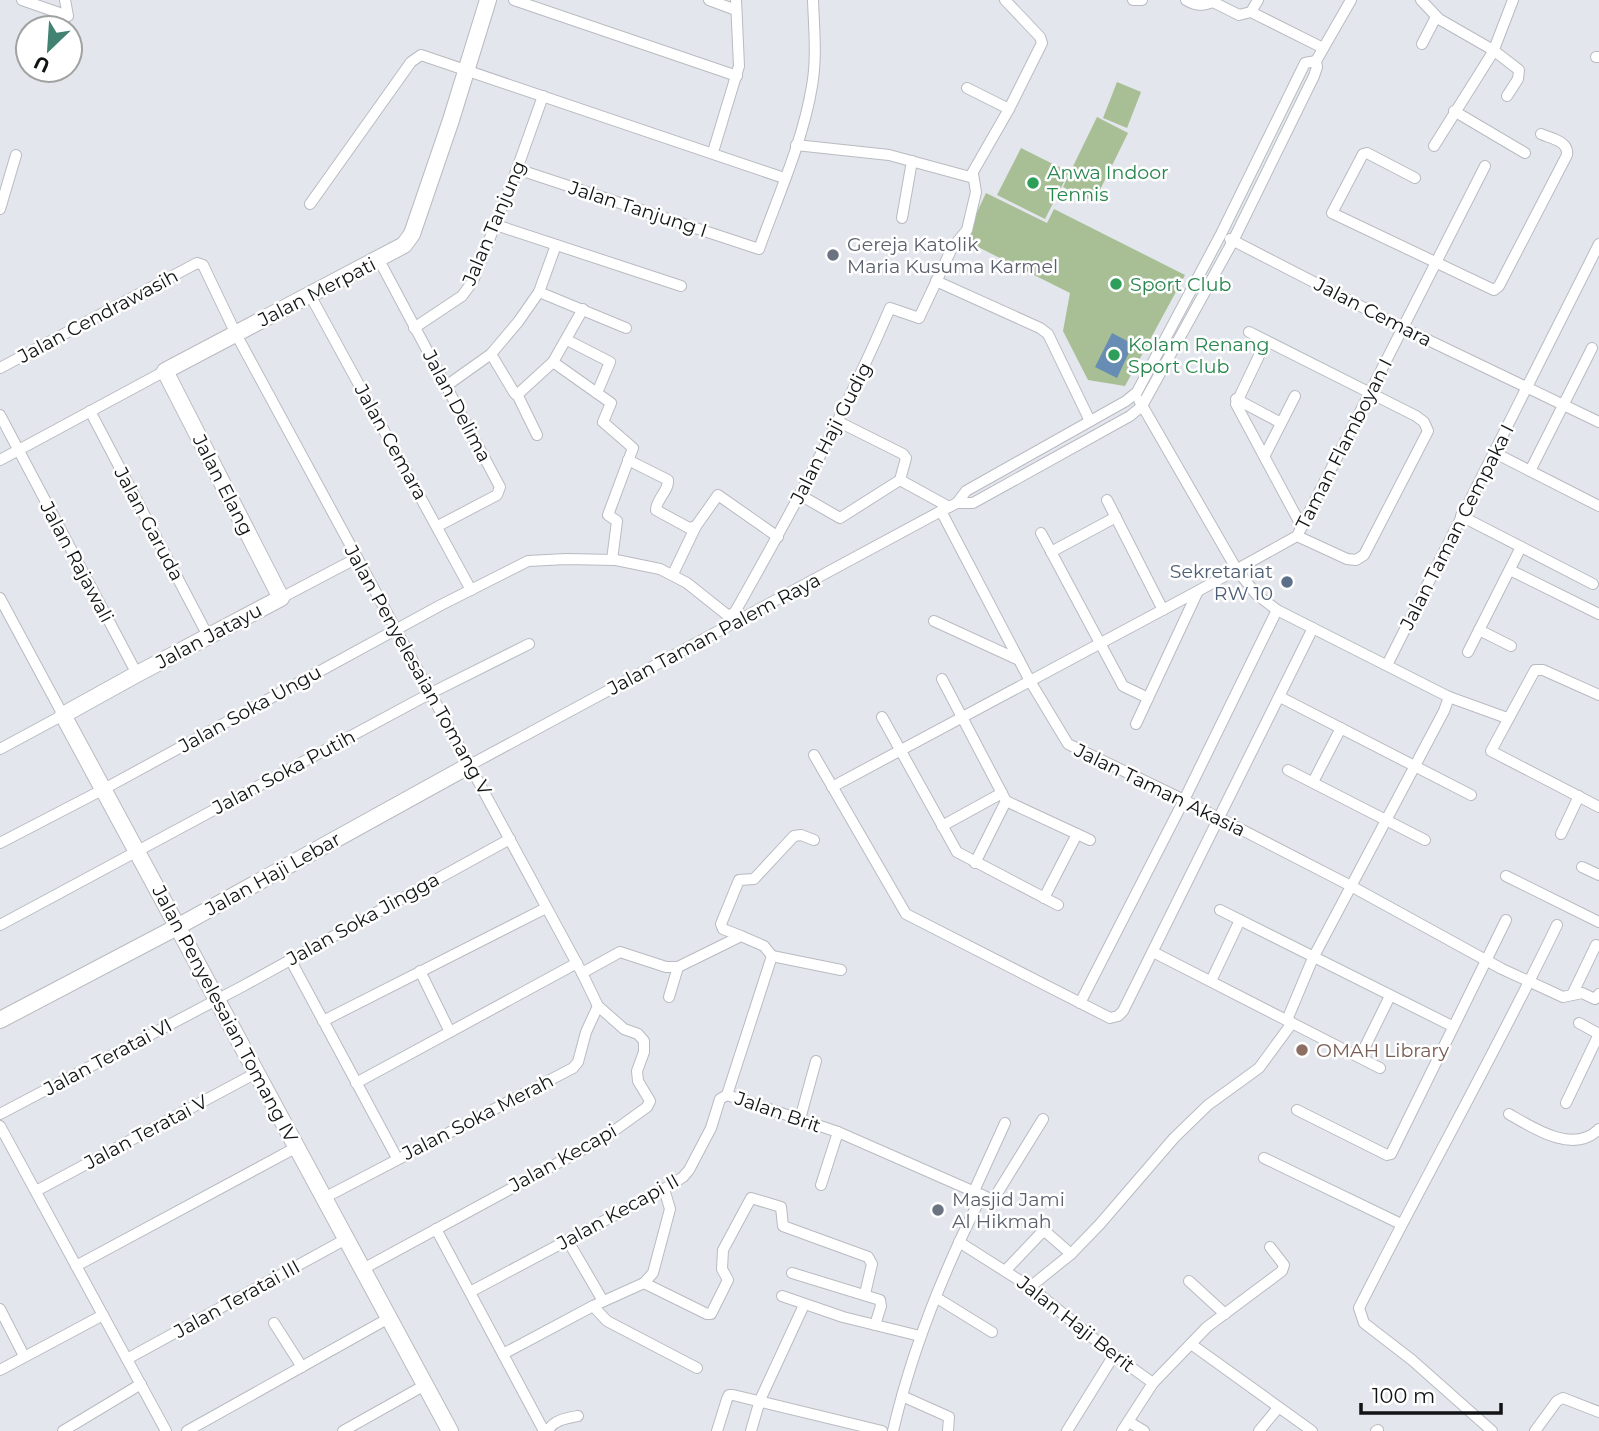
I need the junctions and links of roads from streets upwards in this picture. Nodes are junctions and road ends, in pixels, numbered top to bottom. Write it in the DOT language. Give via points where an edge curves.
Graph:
graph roads {
  1 [pos="22,0"];
  2 [pos="65,0"];
  3 [pos="488,0"];
  4 [pos="514,0"];
  5 [pos="709,0"];
  6 [pos="813,0"];
  7 [pos="1005,0"];
  8 [pos="1133,0"];
  9 [pos="1142,0"];
  10 [pos="1186,0"];
  11 [pos="1258,0"];
  12 [pos="1351,0"];
  13 [pos="1421,0"];
  14 [pos="1513,0"];
  15 [pos="736,5"];
  16 [pos="1251,12"];
  17 [pos="1436,17"];
  18 [pos="1422,44"];
  19 [pos="1323,48"];
  20 [pos="1493,50"];
  21 [pos="1316,61"];
  22 [pos="466,69"];
  23 [pos="737,76"];
  24 [pos="967,88"];
  25 [pos="543,96"];
  26 [pos="1507,96"];
  27 [pos="1009,108"];
  28 [pos="1454,111"];
  29 [pos="1541,134"];
  30 [pos="796,145"];
  31 [pos="1434,146"];
  32 [pos="713,152"];
  33 [pos="1525,153"];
  34 [pos="16,155"];
  35 [pos="912,161"];
  36 [pos="1485,166"];
  37 [pos="517,169"];
  38 [pos="973,174"];
  39 [pos="784,178"];
  40 [pos="1415,178"];
  41 [pos="310,204"];
  42 [pos="0,209"];
  43 [pos="902,218"];
  44 [pos="496,225"];
  45 [pos="1221,234"];
  46 [pos="1233,241"];
  47 [pos="1599,244"];
  48 [pos="556,245"];
  49 [pos="379,260"];
  50 [pos="1436,262"];
  51 [pos="936,281"];
  52 [pos="681,286"];
  53 [pos="539,292"];
  54 [pos="310,295"];
  55 [pos="583,309"];
  56 [pos="414,328"];
  57 [pos="626,328"];
  58 [pos="1404,328"];
  59 [pos="1249,332"];
  60 [pos="236,334"];
  61 [pos="567,340"];
  62 [pos="1266,341"];
  63 [pos="1591,348"];
  64 [pos="491,354"];
  65 [pos="553,362"];
  66 [pos="0,368"];
  67 [pos="165,372"];
  68 [pos="446,386"];
  69 [pos="1526,388"];
  70 [pos="1136,392"];
  71 [pos="597,393"];
  72 [pos="1370,393"];
  73 [pos="517,394"];
  74 [pos="1295,396"];
  75 [pos="1236,400"];
  76 [pos="1563,404"];
  77 [pos="1142,407"];
  78 [pos="90,411"];
  79 [pos="0,415"];
  80 [pos="837,421"];
  81 [pos="1090,421"];
  82 [pos="1599,422"];
  83 [pos="1281,423"];
  84 [pos="537,435"];
  85 [pos="17,451"];
  86 [pos="1495,453"];
  87 [pos="1265,455"];
  88 [pos="1027,457"];
  89 [pos="0,460"];
  90 [pos="628,460"];
  91 [pos="1033,469"];
  92 [pos="1530,471"];
  93 [pos="900,480"];
  94 [pos="800,495"];
  95 [pos="1107,500"];
  96 [pos="1599,506"];
  97 [pos="949,507"];
  98 [pos="1461,516"];
  99 [pos="1116,517"];
  100 [pos="438,526"];
  101 [pos="696,526"];
  102 [pos="1300,531"];
  103 [pos="1041,533"];
  104 [pos="778,537"];
  105 [pos="1521,547"];
  106 [pos="1051,552"];
  107 [pos="357,558"];
  108 [pos="612,560"];
  109 [pos="1237,570"];
  110 [pos="1510,570"];
  111 [pos="673,575"];
  112 [pos="1593,584"];
  113 [pos="471,590"];
  114 [pos="1198,592"];
  115 [pos="0,598"];
  116 [pos="281,598"];
  117 [pos="1163,610"];
  118 [pos="1277,610"];
  119 [pos="1599,614"];
  120 [pos="733,619"];
  121 [pos="934,621"];
  122 [pos="1313,628"];
  123 [pos="396,630"];
  124 [pos="1479,630"];
  125 [pos="208,636"];
  126 [pos="529,644"];
  127 [pos="1100,644"];
  128 [pos="1511,646"];
  129 [pos="1468,652"];
  130 [pos="1019,660"];
  131 [pos="1387,665"];
  132 [pos="137,674"];
  133 [pos="942,679"];
  134 [pos="1030,681"];
  135 [pos="431,693"];
  136 [pos="1599,695"];
  137 [pos="1280,697"];
  138 [pos="1148,698"];
  139 [pos="1458,700"];
  140 [pos="63,715"];
  141 [pos="882,717"];
  142 [pos="962,718"];
  143 [pos="1507,718"];
  144 [pos="1136,724"];
  145 [pos="1341,728"];
  146 [pos="0,749"];
  147 [pos="901,751"];
  148 [pos="814,755"];
  149 [pos="470,765"];
  150 [pos="1413,765"];
  151 [pos="1288,770"];
  152 [pos="1313,782"];
  153 [pos="832,787"];
  154 [pos="104,789"];
  155 [pos="1471,795"];
  156 [pos="1579,796"];
  157 [pos="1004,797"];
  158 [pos="1184,800"];
  159 [pos="1599,807"];
  160 [pos="1219,818"];
  161 [pos="1385,820"];
  162 [pos="942,826"];
  163 [pos="1077,834"];
  164 [pos="1561,834"];
  165 [pos="510,838"];
  166 [pos="814,840"];
  167 [pos="1090,840"];
  168 [pos="1425,840"];
  169 [pos="0,843"];
  170 [pos="137,852"];
  171 [pos="975,863"];
  172 [pos="1583,867"];
  173 [pos="1599,875"];
  174 [pos="1506,876"];
  175 [pos="1351,886"];
  176 [pos="1044,898"];
  177 [pos="1058,905"];
  178 [pos="546,908"];
  179 [pos="1220,910"];
  180 [pos="1241,920"];
  181 [pos="1506,920"];
  182 [pos="1599,922"];
  183 [pos="0,925"];
  184 [pos="1557,925"];
  185 [pos="177,927"];
  186 [pos="741,936"];
  187 [pos="1596,945"];
  188 [pos="1153,952"];
  189 [pos="772,956"];
  190 [pos="1313,958"];
  191 [pos="290,960"];
  192 [pos="1486,960"];
  193 [pos="678,967"];
  194 [pos="579,968"];
  195 [pos="841,970"];
  196 [pos="420,971"];
  197 [pos="1211,981"];
  198 [pos="1530,982"];
  199 [pos="1599,994"];
  200 [pos="1572,995"];
  201 [pos="1390,996"];
  202 [pos="669,997"];
  203 [pos="217,1000"];
  204 [pos="1080,1003"];
  205 [pos="598,1006"];
  206 [pos="0,1020"];
  207 [pos="323,1021"];
  208 [pos="1289,1021"];
  209 [pos="1579,1023"];
  210 [pos="1452,1026"];
  211 [pos="450,1032"];
  212 [pos="1599,1034"];
  213 [pos="1360,1057"];
  214 [pos="816,1061"];
  215 [pos="1380,1068"];
  216 [pos="256,1073"];
  217 [pos="356,1083"];
  218 [pos="727,1095"];
  219 [pos="1566,1102"];
  220 [pos="1297,1110"];
  221 [pos="0,1114"];
  222 [pos="1509,1114"];
  223 [pos="800,1119"];
  224 [pos="1043,1119"];
  225 [pos="1004,1123"];
  226 [pos="0,1126"];
  227 [pos="1599,1129"];
  228 [pos="838,1132"];
  229 [pos="297,1147"];
  230 [pos="397,1158"];
  231 [pos="1264,1158"];
  232 [pos="821,1185"];
  233 [pos="664,1189"];
  234 [pos="36,1191"];
  235 [pos="978,1193"];
  236 [pos="324,1198"];
  237 [pos="1401,1224"];
  238 [pos="436,1229"];
  239 [pos="346,1239"];
  240 [pos="568,1241"];
  241 [pos="959,1241"];
  242 [pos="1270,1247"];
  243 [pos="1070,1254"];
  244 [pos="76,1266"];
  245 [pos="363,1269"];
  246 [pos="1006,1270"];
  247 [pos="792,1273"];
  248 [pos="1189,1281"];
  249 [pos="644,1283"];
  250 [pos="1030,1287"];
  251 [pos="470,1292"];
  252 [pos="865,1294"];
  253 [pos="782,1296"];
  254 [pos="937,1298"];
  255 [pos="598,1304"];
  256 [pos="804,1305"];
  257 [pos="0,1309"];
  258 [pos="1225,1314"];
  259 [pos="103,1315"];
  260 [pos="389,1318"];
  261 [pos="274,1323"];
  262 [pos="875,1325"];
  263 [pos="992,1332"];
  264 [pos="920,1336"];
  265 [pos="1191,1344"];
  266 [pos="503,1354"];
  267 [pos="1114,1355"];
  268 [pos="24,1356"];
  269 [pos="127,1359"];
  270 [pos="302,1367"];
  271 [pos="697,1368"];
  272 [pos="0,1370"];
  273 [pos="1153,1383"];
  274 [pos="141,1384"];
  275 [pos="425,1385"];
  276 [pos="902,1396"];
  277 [pos="760,1400"];
  278 [pos="1278,1408"];
  279 [pos="1599,1412"];
  280 [pos="578,1416"];
  281 [pos="1126,1426"];
  282 [pos="543,1429"];
  283 [pos="66,1430"];
  284 [pos="166,1431"];
  285 [pos="187,1431"];
  286 [pos="343,1431"];
  287 [pos="450,1431"];
  288 [pos="717,1431"];
  289 [pos="751,1431"];
  290 [pos="882,1431"];
  291 [pos="894,1431"];
  292 [pos="948,1431"];
  293 [pos="1067,1431"];
  294 [pos="1144,1431"];
  295 [pos="1259,1431"];
  296 [pos="1312,1431"];
  297 [pos="1492,1431"];
  298 [pos="1535,1431"];
  1 -- 2 [label="street" via="68,16"];
  3 -- 22 [label="street, Jalan Merpati"];
  4 -- 23 [label="street"];
  5 -- 15 [label="street"];
  6 -- 30 [label="street" via="812,86"];
  7 -- 27 [label="street" via="1042,40"];
  8 -- 9 [label="street"];
  10 -- 16 [label="street" via="1205,6 1213,2 1239,15"];
  11 -- 16 [label="street"];
  12 -- 19 [label="street"];
  13 -- 17 [label="street"];
  14 -- 20 [label="street"];
  15 -- 23 [label="street"];
  16 -- 19 [label="street"];
  17 -- 18 [label="street"];
  17 -- 20 [label="street"];
  19 -- 21 [label="street"];
  20 -- 26 [label="street" via="1519,70"];
  20 -- 28 [label="street"];
  21 -- 45 [label="street, Jalan Taman Palem Raya" via="1305,62"];
  21 -- 46 [label="street, Jalan Taman Palem Raya" via="1314,76"];
  22 -- 25 [label="street"];
  22 -- 41 [label="street" via="425,55 414,58"];
  22 -- 49 [label="street, Jalan Merpati" via="412,234 404,245"];
  23 -- 32 [label="street"];
  24 -- 27 [label="street"];
  25 -- 32 [label="street"];
  25 -- 37 [label="street, Jalan Tanjung"];
  27 -- 38 [label="street"];
  28 -- 31 [label="street"];
  28 -- 33 [label="street"];
  29 -- 50 [label="street" via="1565,145 1567,155 1499,286 1491,289"];
  30 -- 35 [label="street"];
  30 -- 39 [label="street"];
  32 -- 39 [label="street"];
  34 -- 42 [label="street"];
  35 -- 38 [label="street" via="964,176"];
  35 -- 43 [label="street"];
  36 -- 50 [label="street, Taman Flamboyan I"];
  37 -- 39 [label="street, Jalan Tanjung I" via="759,249"];
  37 -- 44 [label="street, Jalan Tanjung"];
  38 -- 51 [label="street" via="976,192 967,230"];
  40 -- 50 [label="street" via="1363,154 1332,213"];
  44 -- 48 [label="street"];
  44 -- 56 [label="street, Jalan Tanjung" via="467,290"];
  45 -- 46 [label="street, Jalan Cemara"];
  45 -- 70 [label="street, Jalan Taman Palem Raya"];
  46 -- 58 [label="street, Jalan Cemara"];
  46 -- 77 [label="street, Jalan Taman Palem Raya"];
  47 -- 69 [label="street, Jalan Taman Cempaka I"];
  48 -- 52 [label="street"];
  48 -- 53 [label="street"];
  49 -- 54 [label="street, Jalan Merpati"];
  49 -- 56 [label="street, Jalan Delima"];
  50 -- 58 [label="street, Taman Flamboyan I"];
  51 -- 80 [label="street, Jalan Haji Gudig" via="919,318 890,308"];
  51 -- 81 [label="street" via="1048,334"];
  53 -- 55 [label="street"];
  53 -- 64 [label="street"];
  54 -- 60 [label="street, Jalan Merpati"];
  54 -- 100 [label="street, Jalan Cemara"];
  55 -- 57 [label="street"];
  55 -- 61 [label="street"];
  56 -- 68 [label="street, Jalan Delima"];
  58 -- 69 [label="street, Jalan Cemara"];
  58 -- 72 [label="street, Taman Flamboyan I"];
  59 -- 62 [label="street"];
  60 -- 66 [label="street, Jalan Cendrawasih" via="203,265 197,263"];
  60 -- 67 [label="street, Jalan Merpati"];
  60 -- 107 [label="street, Jalan Penyelesaian Tomang V"];
  61 -- 65 [label="street"];
  61 -- 71 [label="street" via="610,362"];
  62 -- 72 [label="street"];
  62 -- 75 [label="street"];
  63 -- 76 [label="street"];
  64 -- 68 [label="street"];
  64 -- 73 [label="street"];
  65 -- 71 [label="street"];
  65 -- 73 [label="street"];
  67 -- 78 [label="street, Jalan Merpati"];
  67 -- 116 [label="street, Jalan Elang"];
  68 -- 100 [label="street, Jalan Delima" via="500,487"];
  69 -- 76 [label="street, Jalan Cemara"];
  69 -- 86 [label="street, Jalan Taman Cempaka I"];
  70 -- 77 [label="street"];
  70 -- 81 [label="street, Jalan Taman Palem Raya"];
  71 -- 90 [label="street" via="612,405 603,422 633,448"];
  72 -- 102 [label="street, Taman Flamboyan I"];
  72 -- 102 [label="street" via="1423,422 1426,439 1364,555 1347,559"];
  73 -- 84 [label="street"];
  74 -- 83 [label="street"];
  75 -- 83 [label="street"];
  75 -- 87 [label="street"];
  76 -- 82 [label="street, Jalan Cemara"];
  76 -- 92 [label="street"];
  77 -- 91 [label="street, Jalan Taman Palem Raya"];
  77 -- 109 [label="street"];
  78 -- 85 [label="street, Jalan Merpati"];
  78 -- 125 [label="street, Jalan Garuda"];
  79 -- 85 [label="street, Jalan Rajawali"];
  80 -- 93 [label="street" via="903,454"];
  80 -- 94 [label="street, Jalan Haji Gudig"];
  81 -- 88 [label="street, Jalan Taman Palem Raya"];
  83 -- 87 [label="street"];
  85 -- 89 [label="street, Jalan Merpati"];
  85 -- 132 [label="street, Jalan Rajawali"];
  86 -- 92 [label="street"];
  86 -- 98 [label="street, Jalan Taman Cempaka I"];
  87 -- 102 [label="street"];
  88 -- 91 [label="street"];
  88 -- 97 [label="street, Jalan Taman Palem Raya" via="966,491"];
  90 -- 101 [label="street" via="668,480 656,510 689,528"];
  90 -- 108 [label="street" via="608,515 617,521"];
  91 -- 97 [label="street, Jalan Taman Palem Raya" via="973,503"];
  92 -- 96 [label="street"];
  93 -- 94 [label="street" via="840,518"];
  93 -- 97 [label="street"];
  94 -- 104 [label="street, Jalan Haji Gudig"];
  95 -- 99 [label="street"];
  97 -- 120 [label="street, Jalan Taman Palem Raya"];
  97 -- 130 [label="street, Jalan Taman Akasia"];
  98 -- 105 [label="street"];
  98 -- 131 [label="street, Jalan Taman Cempaka I"];
  99 -- 106 [label="street"];
  99 -- 117 [label="street"];
  100 -- 113 [label="street, Jalan Cemara"];
  101 -- 104 [label="street" via="718,495"];
  101 -- 111 [label="street"];
  102 -- 109 [label="street, Taman Flamboyan I"];
  103 -- 106 [label="street"];
  104 -- 120 [label="street, Jalan Haji Gudig"];
  105 -- 110 [label="street"];
  105 -- 112 [label="street"];
  106 -- 127 [label="street"];
  107 -- 116 [label="street, Jalan Jatayu"];
  107 -- 123 [label="street, Jalan Penyelesaian Tomang V"];
  108 -- 111 [label="street"];
  108 -- 113 [label="street, Jalan Soka Ungu" via="528,561"];
  109 -- 114 [label="street, Taman Flamboyan I"];
  109 -- 118 [label="street" via="1256,594"];
  110 -- 119 [label="street"];
  110 -- 124 [label="street"];
  111 -- 120 [label="street"];
  113 -- 123 [label="street, Jalan Soka Ungu"];
  114 -- 117 [label="street, Taman Flamboyan I"];
  114 -- 138 [label="street"];
  115 -- 140 [label="street, Jalan Penyelesaian Tomang IV"];
  116 -- 125 [label="street, Jalan Jatayu"];
  117 -- 127 [label="street, Taman Flamboyan I"];
  118 -- 122 [label="street"];
  118 -- 158 [label="street"];
  120 -- 149 [label="street, Jalan Taman Palem Raya"];
  121 -- 130 [label="street"];
  122 -- 131 [label="street"];
  122 -- 137 [label="street"];
  123 -- 135 [label="street, Jalan Penyelesaian Tomang V"];
  123 -- 154 [label="street, Jalan Soka Ungu"];
  124 -- 128 [label="street"];
  124 -- 129 [label="street"];
  125 -- 132 [label="street, Jalan Jatayu"];
  126 -- 135 [label="street, Jalan Soka Putih"];
  127 -- 134 [label="street, Taman Flamboyan I"];
  127 -- 138 [label="street" via="1123,686"];
  130 -- 134 [label="street, Jalan Taman Akasia"];
  131 -- 139 [label="street"];
  132 -- 140 [label="street, Jalan Jatayu"];
  133 -- 142 [label="street"];
  134 -- 142 [label="street, Taman Flamboyan I"];
  134 -- 158 [label="street, Jalan Taman Akasia" via="1068,744"];
  135 -- 149 [label="street, Jalan Penyelesaian Tomang V"];
  135 -- 170 [label="street, Jalan Soka Putih"];
  136 -- 143 [label="street" via="1538,669"];
  137 -- 145 [label="street"];
  137 -- 160 [label="street"];
  138 -- 144 [label="street"];
  139 -- 143 [label="street"];
  139 -- 150 [label="street" via="1444,710"];
  140 -- 146 [label="street"];
  140 -- 154 [label="street, Jalan Penyelesaian Tomang IV"];
  141 -- 147 [label="street"];
  142 -- 147 [label="street, Taman Flamboyan I"];
  142 -- 157 [label="street"];
  143 -- 156 [label="street" via="1491,749 1493,754"];
  145 -- 150 [label="street"];
  145 -- 152 [label="street"];
  147 -- 153 [label="street, Taman Flamboyan I"];
  147 -- 162 [label="street"];
  148 -- 153 [label="street"];
  149 -- 165 [label="street, Jalan Penyelesaian Tomang V"];
  149 -- 185 [label="street, Jalan Haji Lebar"];
  150 -- 155 [label="street"];
  150 -- 161 [label="street"];
  151 -- 152 [label="street"];
  152 -- 161 [label="street"];
  153 -- 204 [label="street" via="906,914"];
  154 -- 169 [label="street, Jalan Soka Ungu"];
  154 -- 170 [label="street, Jalan Penyelesaian Tomang IV"];
  156 -- 159 [label="street"];
  156 -- 164 [label="street"];
  157 -- 162 [label="street"];
  157 -- 163 [label="street"];
  157 -- 171 [label="street"];
  158 -- 160 [label="street, Jalan Taman Akasia"];
  158 -- 204 [label="street"];
  160 -- 175 [label="street, Jalan Taman Akasia"];
  160 -- 188 [label="street"];
  161 -- 168 [label="street"];
  161 -- 175 [label="street"];
  162 -- 171 [label="street" via="957,852"];
  163 -- 167 [label="street"];
  163 -- 176 [label="street"];
  165 -- 178 [label="street, Jalan Penyelesaian Tomang V"];
  165 -- 191 [label="street, Jalan Soka Jingga"];
  166 -- 186 [label="street" via="794,836 752,880 738,880 721,924"];
  170 -- 183 [label="street, Jalan Soka Putih"];
  170 -- 185 [label="street, Jalan Penyelesaian Tomang IV"];
  171 -- 176 [label="street"];
  172 -- 173 [label="street"];
  174 -- 182 [label="street"];
  175 -- 190 [label="street"];
  175 -- 192 [label="street, Jalan Taman Akasia"];
  176 -- 177 [label="street"];
  178 -- 194 [label="street, Jalan Penyelesaian Tomang V"];
  178 -- 196 [label="street"];
  179 -- 180 [label="street"];
  180 -- 190 [label="street"];
  180 -- 197 [label="street"];
  181 -- 192 [label="street"];
  184 -- 198 [label="street"];
  185 -- 203 [label="street, Jalan Penyelesaian Tomang IV"];
  185 -- 206 [label="street, Jalan Haji Lebar"];
  186 -- 189 [label="street" via="764,946"];
  186 -- 193 [label="street"];
  187 -- 200 [label="street"];
  188 -- 197 [label="street"];
  188 -- 204 [label="street" via="1118,1016 1110,1018"];
  189 -- 195 [label="street"];
  189 -- 218 [label="street, Jalan Brit"];
  190 -- 201 [label="street"];
  190 -- 208 [label="street"];
  191 -- 203 [label="street, Jalan Soka Jingga"];
  191 -- 207 [label="street"];
  192 -- 198 [label="street, Jalan Taman Akasia"];
  192 -- 210 [label="street"];
  193 -- 194 [label="street" via="620,951"];
  193 -- 202 [label="street"];
  194 -- 205 [label="street, Jalan Penyelesaian Tomang V"];
  194 -- 211 [label="street"];
  196 -- 207 [label="street"];
  196 -- 211 [label="street"];
  197 -- 208 [label="street"];
  198 -- 200 [label="street, Jalan Taman Akasia" via="1563,997"];
  198 -- 237 [label="street"];
  199 -- 200 [label="street, Jalan Taman Akasia" via="1595,999 1582,993"];
  201 -- 210 [label="street"];
  201 -- 213 [label="street"];
  203 -- 216 [label="street, Jalan Penyelesaian Tomang IV"];
  203 -- 221 [label="street, Jalan Teratai VI"];
  205 -- 230 [label="street, Jalan Soka Merah" via="573,1068"];
  205 -- 238 [label="street, Jalan Kecapi" via="643,1041 638,1081 650,1101 648,1107 604,1138"];
  207 -- 217 [label="street"];
  208 -- 213 [label="street"];
  208 -- 243 [label="street" via="1259,1068 1174,1138"];
  209 -- 212 [label="street"];
  210 -- 220 [label="street" via="1391,1154"];
  211 -- 217 [label="street"];
  212 -- 219 [label="street"];
  213 -- 215 [label="street"];
  214 -- 223 [label="street"];
  216 -- 229 [label="street, Jalan Penyelesaian Tomang IV"];
  216 -- 234 [label="street, Jalan Teratai V"];
  217 -- 230 [label="street"];
  218 -- 223 [label="street, Jalan Brit"];
  218 -- 233 [label="street, Jalan Kecapi II" via="720,1099 689,1170"];
  222 -- 227 [label="street" via="1568,1139 1590,1136"];
  223 -- 228 [label="street, Jalan Brit"];
  224 -- 235 [label="street" via="995,1200"];
  225 -- 235 [label="street"];
  226 -- 234 [label="street"];
  228 -- 232 [label="street"];
  228 -- 235 [label="street, Jalan Brit"];
  229 -- 236 [label="street, Jalan Penyelesaian Tomang IV"];
  229 -- 244 [label="street"];
  230 -- 236 [label="street, Jalan Soka Merah"];
  231 -- 237 [label="street"];
  233 -- 240 [label="street, Jalan Kecapi II"];
  233 -- 249 [label="street" via="670,1209 653,1273"];
  234 -- 244 [label="street"];
  235 -- 241 [label="street"];
  236 -- 239 [label="street, Jalan Penyelesaian Tomang IV"];
  237 -- 297 [label="street" via="1359,1308 1364,1323"];
  238 -- 245 [label="street, Jalan Kecapi"];
  238 -- 251 [label="street"];
  239 -- 245 [label="street, Jalan Penyelesaian Tomang IV"];
  239 -- 269 [label="street, Jalan Teratai III"];
  240 -- 251 [label="street, Jalan Kecapi II"];
  240 -- 255 [label="street"];
  241 -- 246 [label="street, Jalan Haji Berit"];
  241 -- 254 [label="street"];
  242 -- 258 [label="street" via="1283,1269"];
  243 -- 246 [label="street" via="1042,1233"];
  243 -- 250 [label="street"];
  244 -- 259 [label="street"];
  245 -- 260 [label="street, Jalan Penyelesaian Tomang IV"];
  246 -- 250 [label="street, Jalan Haji Berit"];
  247 -- 252 [label="street"];
  248 -- 258 [label="street"];
  249 -- 252 [label="street" via="707,1314 713,1311 728,1280 722,1269 723,1250 751,1198 781,1207 783,1226 868,1257"];
  249 -- 255 [label="street"];
  250 -- 267 [label="street, Jalan Haji Berit"];
  251 -- 266 [label="street"];
  252 -- 262 [label="street" via="882,1302"];
  253 -- 256 [label="street"];
  254 -- 263 [label="street"];
  254 -- 264 [label="street"];
  255 -- 266 [label="street"];
  255 -- 271 [label="street" via="607,1321"];
  256 -- 262 [label="street"];
  256 -- 277 [label="street"];
  257 -- 268 [label="street"];
  258 -- 265 [label="street"];
  259 -- 268 [label="street"];
  259 -- 269 [label="street"];
  260 -- 270 [label="street"];
  260 -- 275 [label="street, Jalan Penyelesaian Tomang IV"];
  261 -- 270 [label="street"];
  262 -- 264 [label="street"];
  264 -- 276 [label="street"];
  265 -- 273 [label="street"];
  265 -- 278 [label="street"];
  266 -- 282 [label="street"];
  267 -- 273 [label="street, Jalan Haji Berit"];
  267 -- 293 [label="street"];
  268 -- 272 [label="street"];
  269 -- 274 [label="street"];
  270 -- 285 [label="street"];
  273 -- 281 [label="street, Jalan Haji Berit"];
  274 -- 283 [label="street"];
  274 -- 284 [label="street"];
  275 -- 286 [label="street"];
  275 -- 287 [label="street, Jalan Penyelesaian Tomang IV"];
  276 -- 291 [label="street"];
  276 -- 292 [label="street" via="947,1415"];
  277 -- 288 [label="street" via="729,1395"];
  277 -- 289 [label="street"];
  277 -- 290 [label="street"];
  278 -- 295 [label="street"];
  278 -- 296 [label="street"];
  279 -- 298 [label="street" via="1563,1398"];
  280 -- 282 [label="street"];
  281 -- 294 [label="street"];
}
